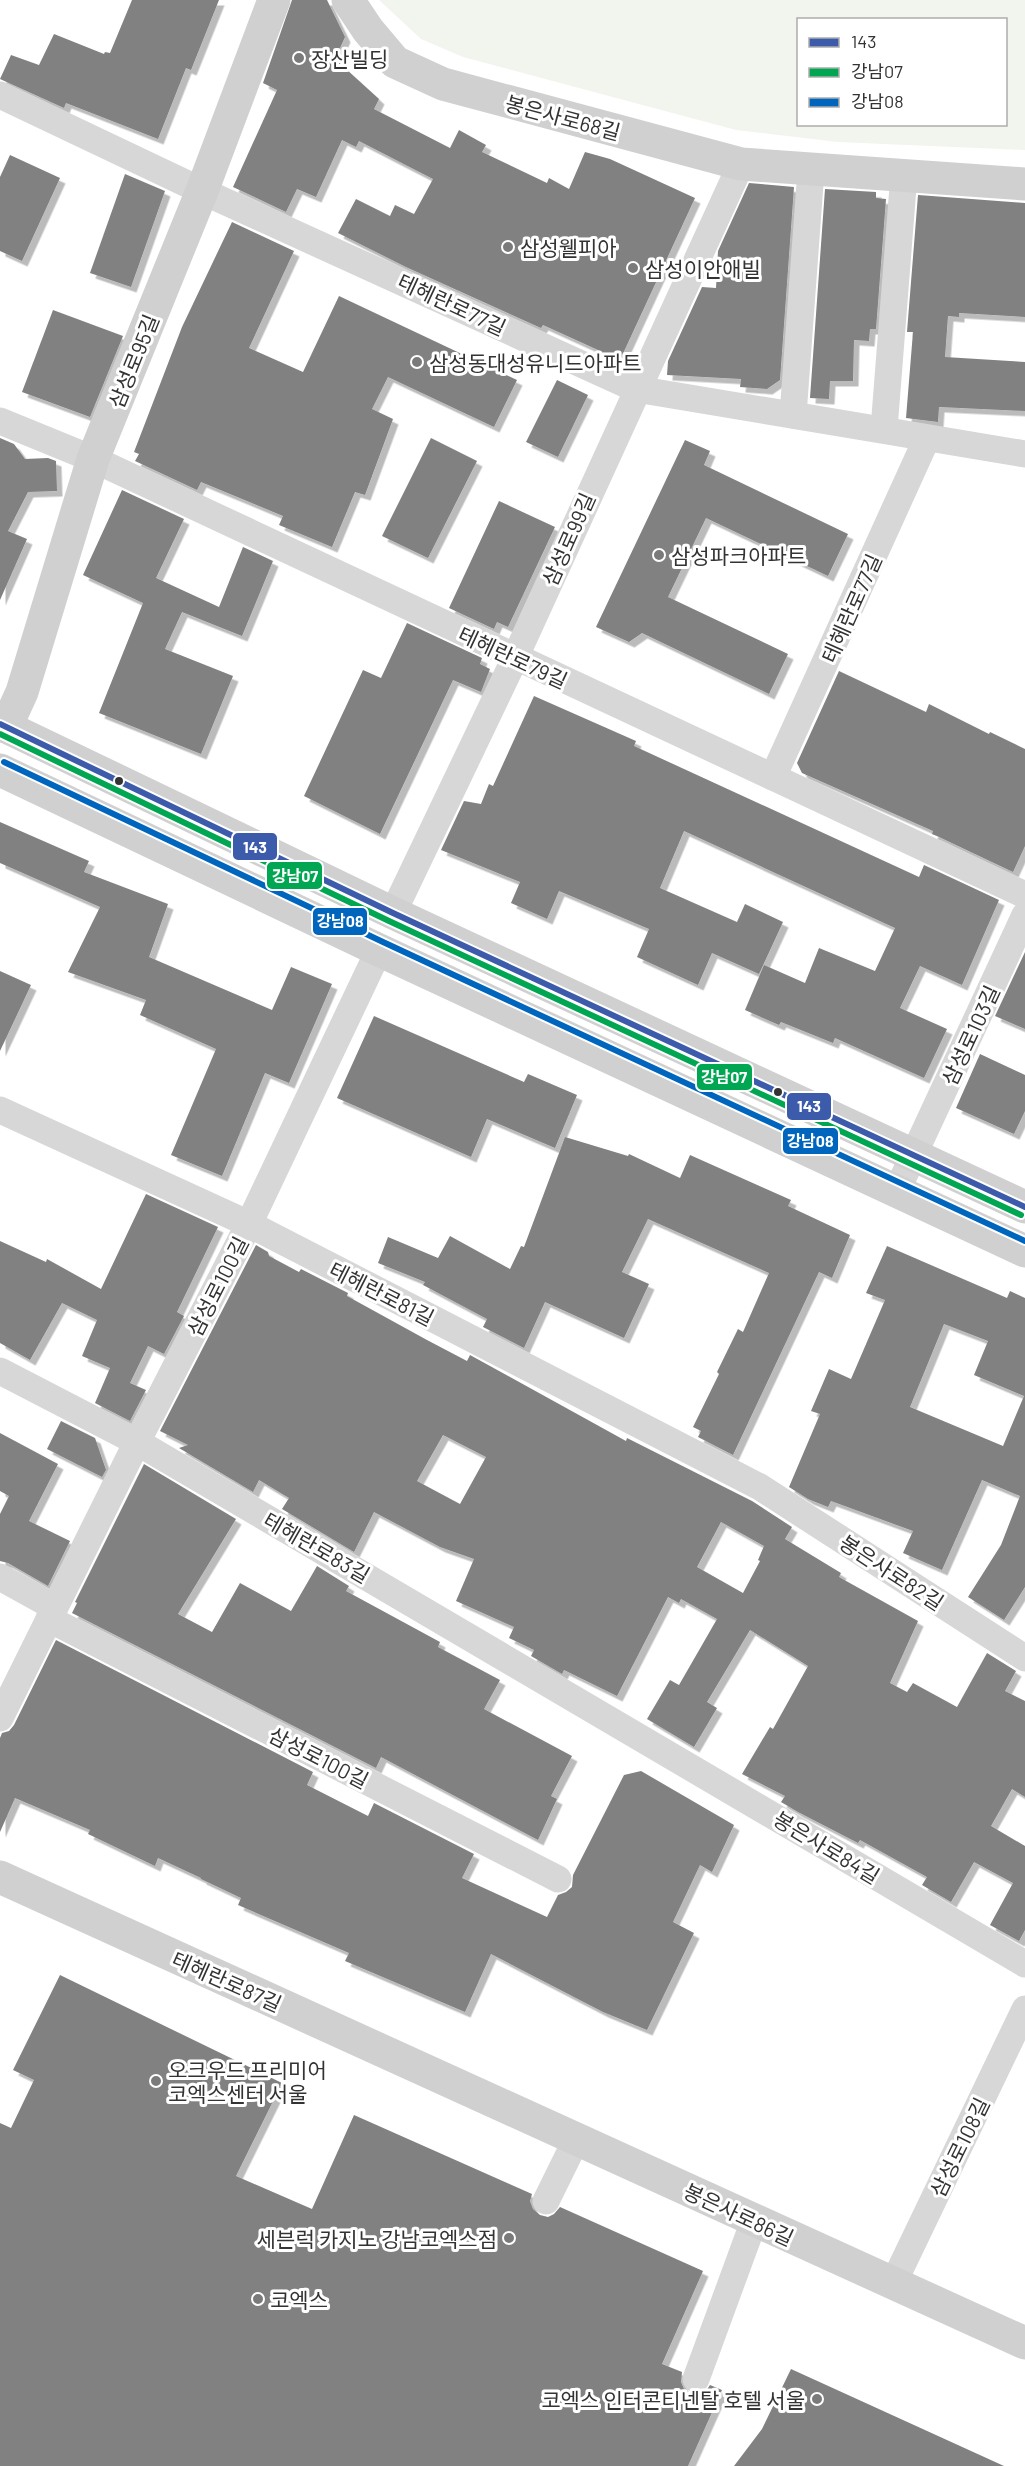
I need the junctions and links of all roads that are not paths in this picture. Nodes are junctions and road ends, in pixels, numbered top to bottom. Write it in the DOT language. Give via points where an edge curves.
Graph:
graph roads {
  1 [pos="274,0"];
  2 [pos="348,0"];
  3 [pos="0,95"];
  4 [pos="741,164"];
  5 [pos="811,170"];
  6 [pos="904,174"];
  7 [pos="1025,184"];
  8 [pos="202,191"];
  9 [pos="636,389"];
  10 [pos="793,415"];
  11 [pos="0,421"];
  12 [pos="884,429"];
  13 [pos="927,438"];
  14 [pos="1025,454"];
  15 [pos="93,459"];
  16 [pos="515,658"];
  17 [pos="3,726"];
  18 [pos="0,770"];
  19 [pos="773,777"];
  20 [pos="1025,895"];
  21 [pos="393,913"];
  22 [pos="1025,915"];
  23 [pos="379,950"];
  24 [pos="0,1110"];
  25 [pos="915,1156"];
  26 [pos="896,1193"];
  27 [pos="1025,1207"];
  28 [pos="249,1224"];
  29 [pos="1025,1251"];
  30 [pos="0,1371"];
  31 [pos="137,1442"];
  32 [pos="760,1487"];
  33 [pos="0,1577"];
  34 [pos="51,1613"];
  35 [pos="1025,1658"];
  36 [pos="0,1718"];
  37 [pos="630,1731"];
  38 [pos="0,1877"];
  39 [pos="558,1879"];
  40 [pos="1025,1964"];
  41 [pos="1025,2010"];
  42 [pos="454,2084"];
  43 [pos="576,2140"];
  44 [pos="546,2201"];
  45 [pos="754,2221"];
  46 [pos="893,2284"];
  47 [pos="1025,2343"];
  48 [pos="696,2379"];
  1 -- 8 [label="street, 삼성로95길"];
  2 -- 4 [label="street, 봉은사로68길" via="395,62 435,81"];
  3 -- 8 [label="street, 테헤란로77길"];
  4 -- 5 [label="street, 봉은사로68길"];
  4 -- 9 [label="street, 삼성로99길"];
  5 -- 6 [label="street, 봉은사로68길"];
  5 -- 10 [label="street"];
  6 -- 7 [label="street, 봉은사로68길"];
  6 -- 12 [label="street"];
  8 -- 9 [label="street, 테헤란로77길"];
  8 -- 15 [label="street, 삼성로95길"];
  9 -- 10 [label="street, 테헤란로77길"];
  9 -- 16 [label="street, 삼성로99길"];
  10 -- 12 [label="street, 테헤란로77길"];
  11 -- 15 [label="street, 테헤란로79길"];
  12 -- 13 [label="street, 테헤란로77길"];
  13 -- 14 [label="street, 테헤란로77길"];
  13 -- 19 [label="street, 테헤란로77길"];
  15 -- 16 [label="street, 테헤란로79길"];
  15 -- 17 [label="street, 삼성로95길" via="22,692"];
  16 -- 19 [label="street, 테헤란로79길"];
  16 -- 21 [label="street, 삼성로99길"];
  17 -- 21 [label="street"];
  18 -- 23 [label="street"];
  19 -- 20 [label="street, 테헤란로79길"];
  21 -- 25 [label="street"];
  22 -- 25 [label="street, 삼성로103길"];
  23 -- 26 [label="street"];
  23 -- 28 [label="street, 삼성로100길"];
  24 -- 28 [label="street, 테헤란로81길"];
  25 -- 26 [label="street, 삼성로103길"];
  25 -- 27 [label="street"];
  26 -- 29 [label="street"];
  28 -- 31 [label="street, 삼성로100길"];
  28 -- 32 [label="street, 테헤란로81길"];
  30 -- 31 [label="street, 테헤란로83길"];
  31 -- 34 [label="street, 삼성로100길"];
  31 -- 37 [label="street, 테헤란로83길"];
  32 -- 35 [label="street, 봉은사로82길"];
  33 -- 34 [label="street"];
  34 -- 36 [label="street, 삼성로100길"];
  34 -- 39 [label="street, 삼성로100길"];
  37 -- 40 [label="street, 봉은사로84길"];
  38 -- 42 [label="street, 테헤란로87길"];
  41 -- 46 [label="street, 삼성로108길"];
  42 -- 43 [label="street, 봉은사로86길"];
  43 -- 44 [label="street"];
  43 -- 45 [label="street, 봉은사로86길"];
  45 -- 46 [label="street, 봉은사로86길"];
  45 -- 48 [label="street"];
  46 -- 47 [label="street, 봉은사로86길"];
}
